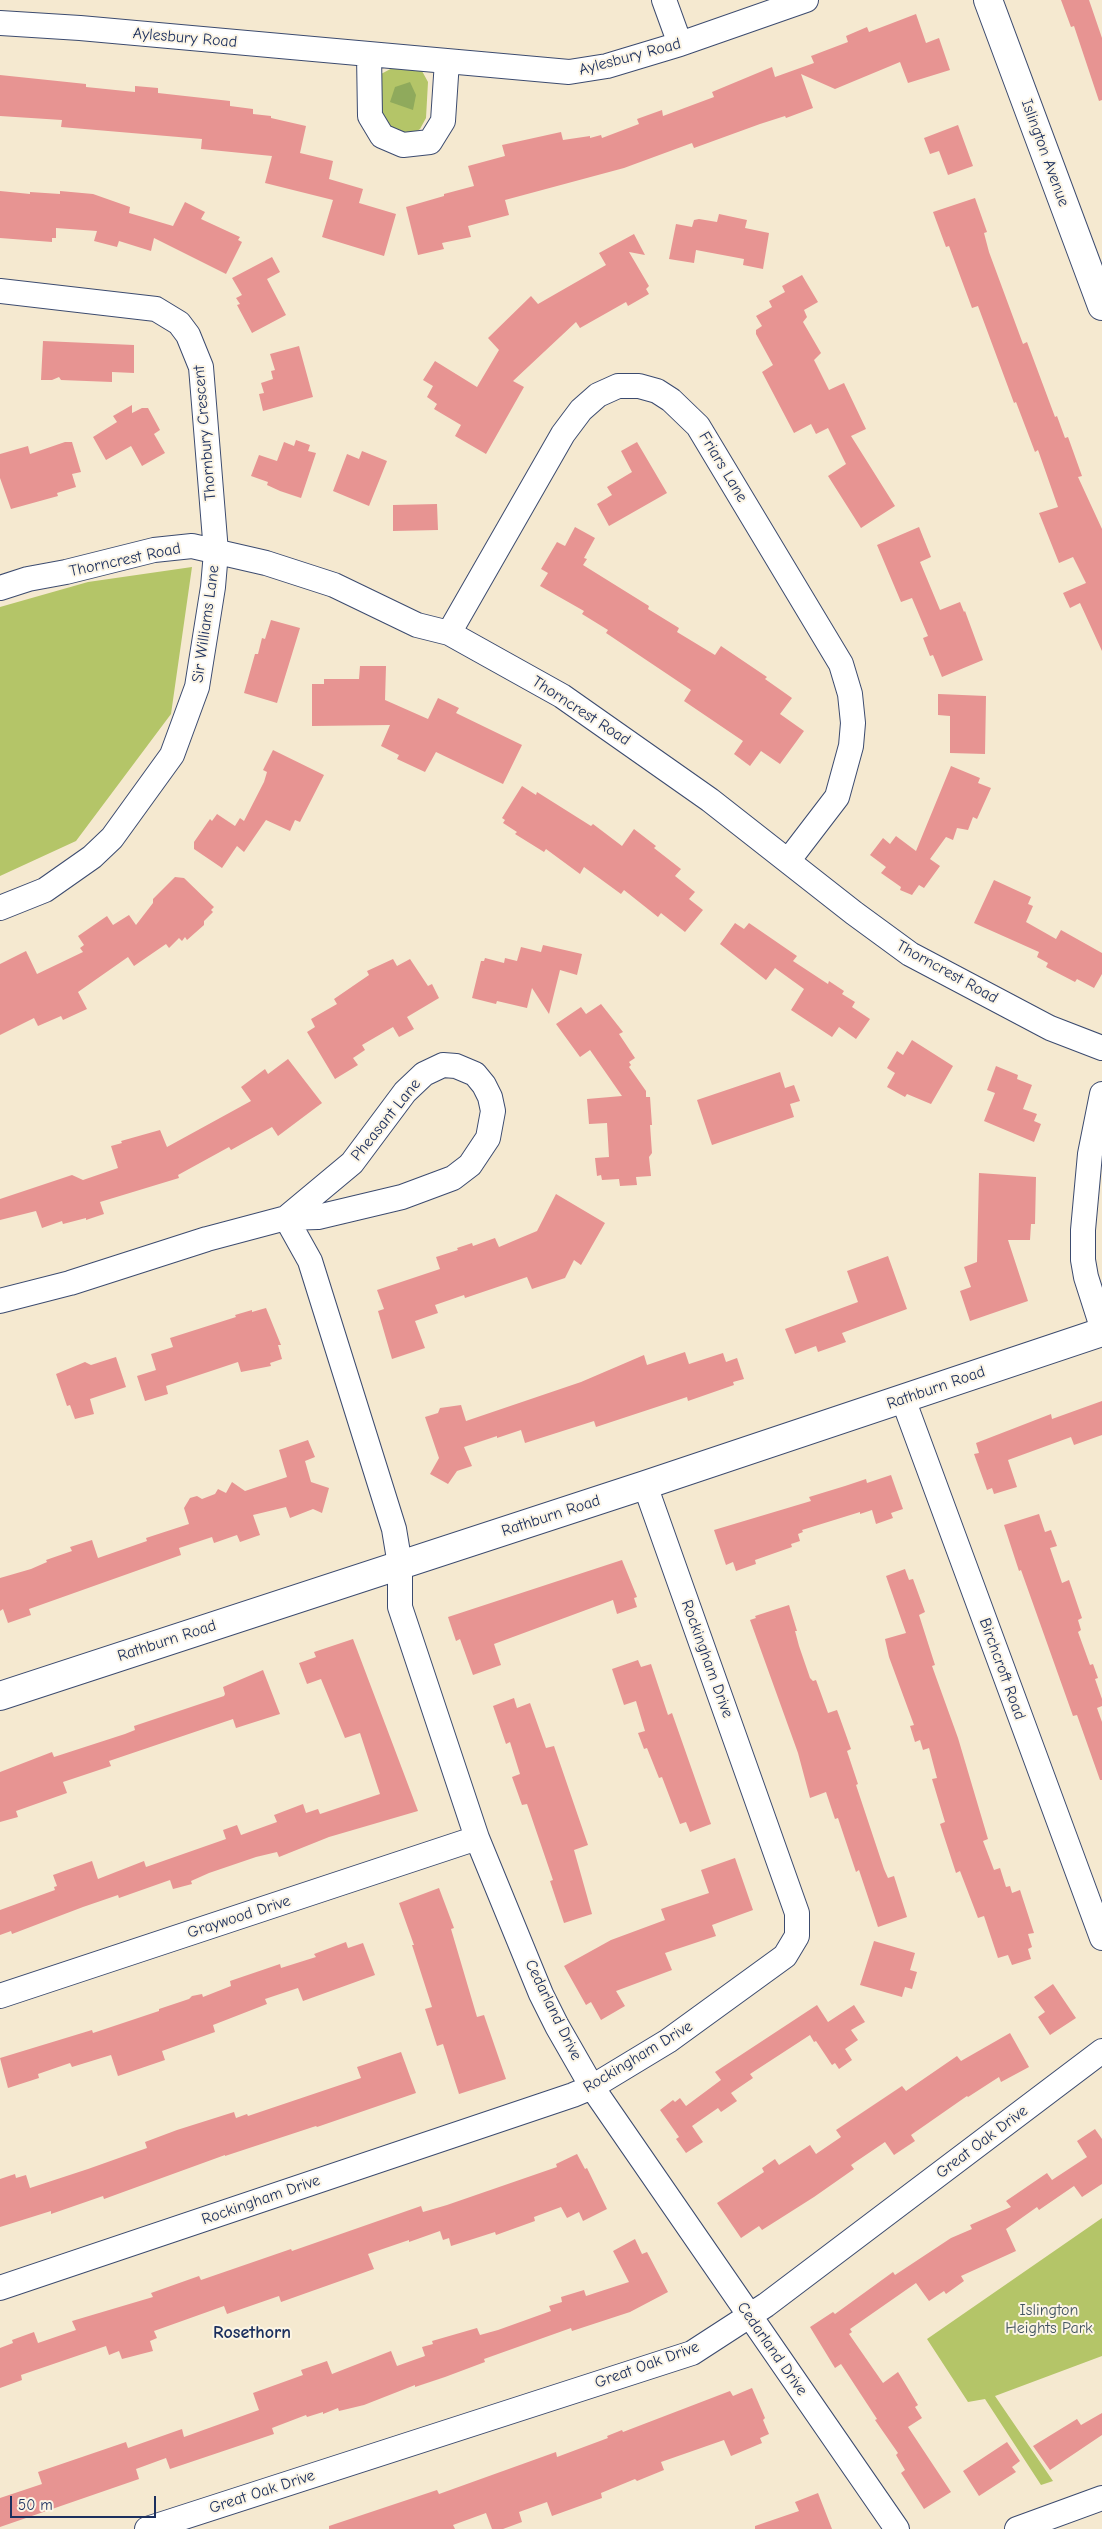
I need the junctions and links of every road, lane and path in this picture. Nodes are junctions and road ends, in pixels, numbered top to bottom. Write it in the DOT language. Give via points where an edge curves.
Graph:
graph roads {
  1 [pos="664,0"];
  2 [pos="806,0"];
  3 [pos="988,0"];
  4 [pos="0,23"];
  5 [pos="680,44"];
  6 [pos="370,55"];
  7 [pos="447,61"];
  8 [pos="0,291"];
  9 [pos="1102,306"];
  10 [pos="216,552"];
  11 [pos="0,588"];
  12 [pos="449,633"];
  13 [pos="788,861"];
  14 [pos="0,908"];
  15 [pos="1102,1048"];
  16 [pos="1102,1094"];
  17 [pos="286,1218"];
  18 [pos="0,1301"];
  19 [pos="1102,1327"];
  20 [pos="1102,1332"];
  21 [pos="903,1399"];
  22 [pos="645,1485"];
  23 [pos="400,1565"];
  24 [pos="0,1696"];
  25 [pos="477,1838"];
  26 [pos="1102,1938"];
  27 [pos="0,1996"];
  28 [pos="1102,2051"];
  29 [pos="592,2087"];
  30 [pos="0,2288"];
  31 [pos="750,2316"];
  32 [pos="1102,2498"];
  33 [pos="147,2529"];
  34 [pos="897,2529"];
  35 [pos="1017,2529"];
  1 -- 5 [label="street"];
  2 -- 5 [label="street, Aylesbury Road"];
  3 -- 9 [label="street, Islington Avenue"];
  4 -- 6 [label="street, Aylesbury Road"];
  5 -- 7 [label="street, Aylesbury Road" via="607,66 569,72"];
  6 -- 7 [label="street, Aylesbury Road"];
  6 -- 7 [label="street" via="370,116 382,136 403,145 430,142 443,121"];
  8 -- 10 [label="street, Thornbury Crescent" via="156,309 180,323 201,367"];
  10 -- 11 [label="street, Thorncrest Road" via="192,546 154,550 28,578"];
  10 -- 12 [label="street, Thorncrest Road" via="266,563 334,585 417,625"];
  10 -- 14 [label="street, Sir Williams Lane" via="197,687 172,755 112,838 92,856 45,890"];
  12 -- 13 [label="street, Thorncrest Road" via="562,696 691,785"];
  12 -- 13 [label="street, Friars Lane" via="563,434 580,410 598,395 618,386 639,386 672,400 698,426 841,664 850,694 851,746 837,797"];
  13 -- 15 [label="street, Thorncrest Road" via="910,954 1050,1028"];
  16 -- 19 [label="street" via="1090,1154 1083,1260"];
  17 -- 17 [label="street, Pheasant Lane" via="318,1217 402,1197 462,1172 477,1157 492,1125 492,1104 484,1085 475,1074 456,1066 443,1065 424,1074 405,1092 352,1163"];
  17 -- 18 [label="street, Pheasant Lane"];
  17 -- 23 [label="street" via="310,1261 394,1529"];
  20 -- 21 [label="street, Rathburn Road"];
  21 -- 22 [label="street, Rathburn Road"];
  21 -- 26 [label="street, Birchcroft Road"];
  22 -- 23 [label="street, Rathburn Road"];
  22 -- 29 [label="street, Rockingham Drive" via="799,1924 785,1956 668,2041"];
  23 -- 24 [label="street, Rathburn Road"];
  23 -- 25 [label="street, Cedarland Drive" via="400,1607"];
  25 -- 27 [label="street, Graywood Drive"];
  25 -- 29 [label="street, Cedarland Drive" via="542,1994"];
  28 -- 31 [label="street, Great Oak Drive"];
  29 -- 30 [label="street, Rockingham Drive"];
  29 -- 31 [label="street, Cedarland Drive"];
  31 -- 33 [label="street, Great Oak Drive" via="692,2353"];
  31 -- 34 [label="street, Cedarland Drive"];
  32 -- 35 [label="street"];
}
